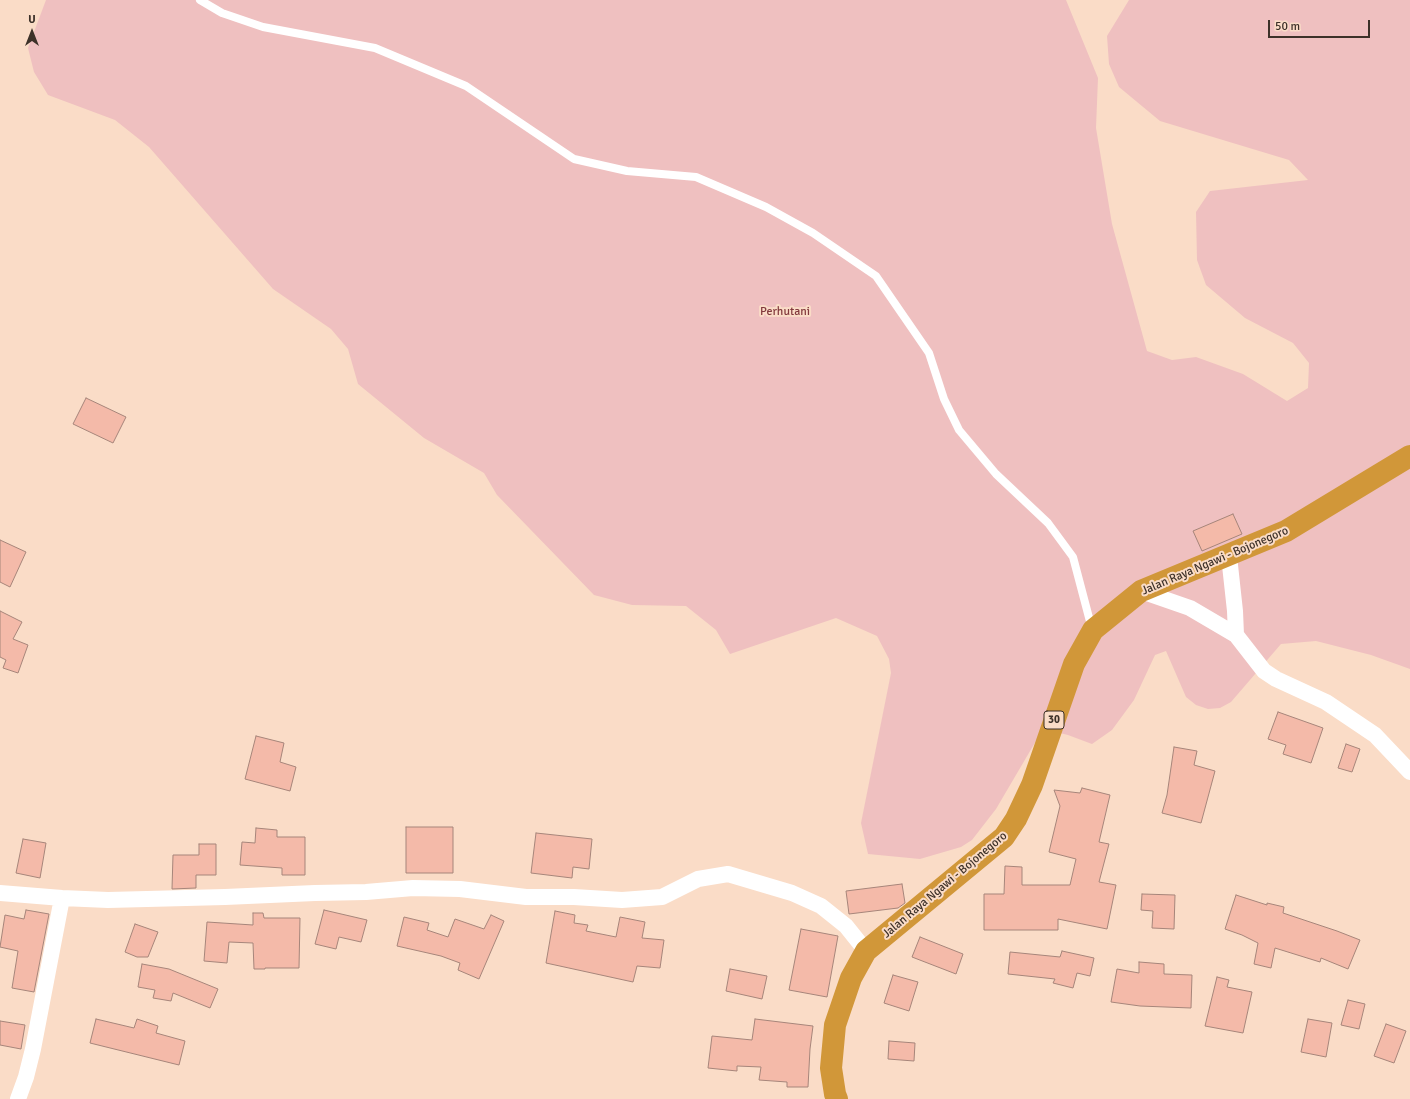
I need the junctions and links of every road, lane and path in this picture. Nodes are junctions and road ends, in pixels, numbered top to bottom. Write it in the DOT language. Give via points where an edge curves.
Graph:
graph roads {
  1 [pos="200,0"];
  2 [pos="1410,456"];
  3 [pos="1228,556"];
  4 [pos="1141,591"];
  5 [pos="1093,630"];
  6 [pos="1236,635"];
  7 [pos="1410,772"];
  8 [pos="0,893"];
  9 [pos="62,898"];
  10 [pos="866,952"];
  11 [pos="18,1099"];
  12 [pos="837,1099"];
  1 -- 5 [label="lane" via="222,13 263,27 374,48 466,86 574,159 627,171 696,177 766,207 813,233 876,276 929,353 944,399 959,430 996,474 1048,523 1073,557"];
  2 -- 3 [label="highway, Jalan Raya Ngawi - Bojonegoro / 30" via="1286,532"];
  3 -- 4 [label="highway, Jalan Raya Ngawi - Bojonegoro / 30"];
  3 -- 6 [label="street"];
  4 -- 5 [label="highway, Jalan Raya Ngawi - Bojonegoro / 30"];
  4 -- 6 [label="street" via="1190,608"];
  5 -- 10 [label="highway, Jalan Raya Ngawi - Bojonegoro / 30" via="1074,664 1032,785 1016,819 1004,837"];
  6 -- 7 [label="street" via="1264,671 1326,702 1375,735"];
  8 -- 9 [label="street"];
  9 -- 10 [label="street" via="108,900 226,897 413,888 460,889 526,897 622,900 662,897 698,878 728,874 792,894 820,906 846,926"];
  9 -- 11 [label="street" via="33,1049"];
  10 -- 12 [label="highway, Jalan Raya Ngawi - Bojonegoro / 30" via="851,978 835,1025 831,1068"];
}
